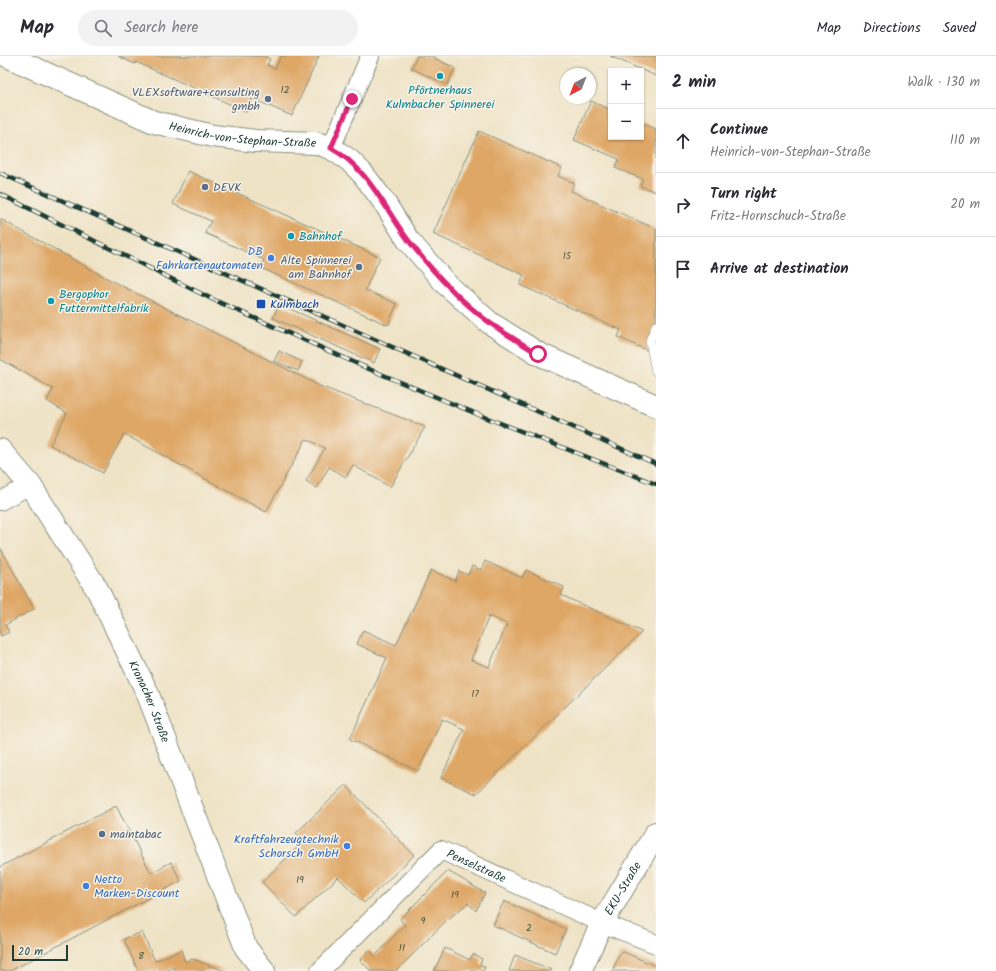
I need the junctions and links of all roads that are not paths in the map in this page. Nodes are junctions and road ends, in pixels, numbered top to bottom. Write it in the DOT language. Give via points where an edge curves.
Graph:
graph roads {
  1 [pos="7,56"];
  2 [pos="370,56"];
  3 [pos="331,148"];
  4 [pos="656,326"];
  5 [pos="656,371"];
  6 [pos="656,406"];
  7 [pos="0,450"];
  8 [pos="30,485"];
  9 [pos="0,501"];
  10 [pos="656,833"];
  11 [pos="602,923"];
  12 [pos="656,944"];
  13 [pos="264,971"];
  14 [pos="320,971"];
  15 [pos="580,971"];
  1 -- 3 [label="street, Heinrich-von-Stephan-Straße" via="154,122 213,136 256,141 316,143"];
  2 -- 3 [label="street"];
  3 -- 6 [label="street, Heinrich-von-Stephan-Straße" via="349,160 363,174 408,240 446,284 490,323 538,354"];
  4 -- 5 [label="lane" via="650,341"];
  7 -- 8 [label="street, Kronacher Straße"];
  8 -- 9 [label="street"];
  8 -- 13 [label="street, Kronacher Straße" via="101,596 147,692 246,948"];
  10 -- 11 [label="street, EKU-Straße"];
  11 -- 12 [label="street"];
  11 -- 14 [label="street, Penselstraße" via="441,850"];
  11 -- 15 [label="street, EKU-Straße"];
}
